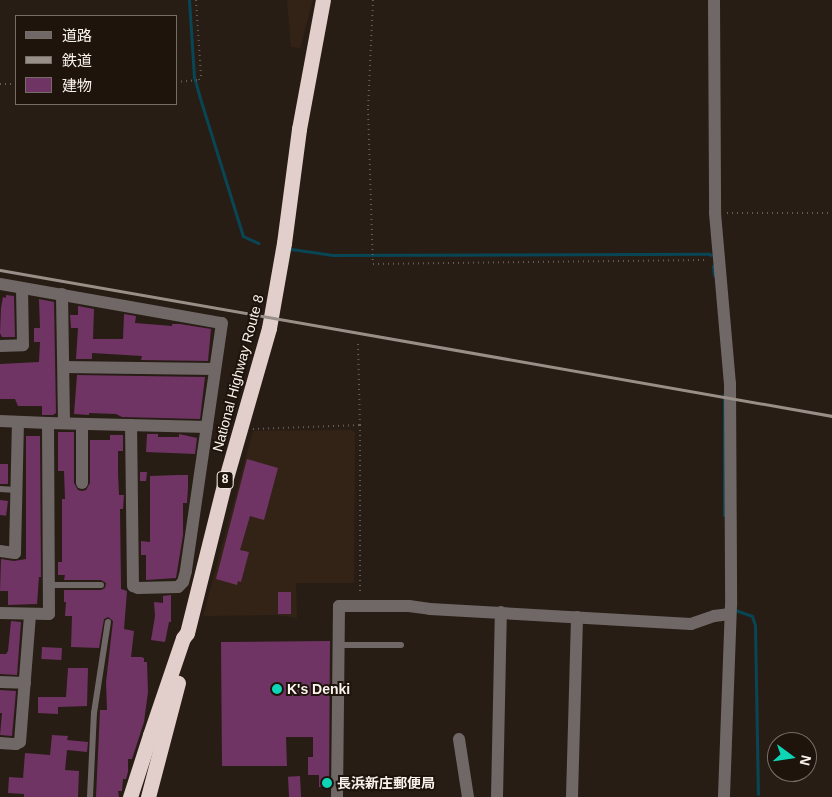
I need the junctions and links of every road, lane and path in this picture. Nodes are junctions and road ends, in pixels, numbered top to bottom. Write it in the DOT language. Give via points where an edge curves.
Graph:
graph roads {
  1 [pos="196,0"];
  2 [pos="323,0"];
  3 [pos="373,0"];
  4 [pos="714,0"];
  5 [pos="178,82"];
  6 [pos="0,84"];
  7 [pos="15,84"];
  8 [pos="715,213"];
  9 [pos="832,213"];
  10 [pos="720,260"];
  11 [pos="0,284"];
  12 [pos="22,288"];
  13 [pos="62,294"];
  14 [pos="358,344"];
  15 [pos="0,346"];
  16 [pos="64,367"];
  17 [pos="216,369"];
  18 [pos="0,421"];
  19 [pos="18,423"];
  20 [pos="48,423"];
  21 [pos="64,423"];
  22 [pos="82,424"];
  23 [pos="131,425"];
  24 [pos="360,425"];
  25 [pos="207,427"];
  26 [pos="253,429"];
  27 [pos="82,483"];
  28 [pos="0,490"];
  29 [pos="16,490"];
  30 [pos="0,551"];
  31 [pos="48,585"];
  32 [pos="101,585"];
  33 [pos="359,606"];
  34 [pos="501,612"];
  35 [pos="0,613"];
  36 [pos="30,614"];
  37 [pos="730,614"];
  38 [pos="577,617"];
  39 [pos="108,622"];
  40 [pos="187,633"];
  41 [pos="338,645"];
  42 [pos="401,645"];
  43 [pos="0,682"];
  44 [pos="25,683"];
  45 [pos="459,739"];
  46 [pos="0,743"];
  47 [pos="90,797"];
  48 [pos="130,797"];
  49 [pos="148,797"];
  50 [pos="337,797"];
  51 [pos="468,797"];
  52 [pos="497,797"];
  53 [pos="572,797"];
  54 [pos="724,797"];
  1 -- 5 [label="path" via="201,76 199,80"];
  2 -- 40 [label="highway, National Highway Route 8 / 8" via="299,128 275,301"];
  3 -- 10 [label="path" via="368,109 373,264"];
  4 -- 8 [label="street"];
  6 -- 7 [label="path"];
  8 -- 9 [label="path"];
  8 -- 10 [label="street"];
  10 -- 37 [label="street" via="730,383"];
  11 -- 12 [label="street"];
  12 -- 13 [label="street"];
  12 -- 15 [label="street" via="23,345"];
  13 -- 16 [label="street"];
  13 -- 17 [label="street" via="222,323"];
  14 -- 24 [label="path"];
  16 -- 17 [label="street"];
  16 -- 21 [label="street"];
  17 -- 25 [label="street"];
  18 -- 19 [label="street"];
  19 -- 20 [label="street"];
  19 -- 29 [label="street"];
  20 -- 21 [label="street"];
  20 -- 31 [label="street"];
  21 -- 22 [label="street"];
  22 -- 23 [label="street"];
  22 -- 27 [label="street"];
  23 -- 25 [label="street"];
  23 -- 25 [label="street" via="131,576 132,586 138,588 171,588 183,582"];
  24 -- 26 [label="path"];
  24 -- 33 [label="path"];
  28 -- 29 [label="lane"];
  29 -- 30 [label="street" via="15,552"];
  31 -- 32 [label="lane"];
  31 -- 36 [label="street" via="49,614"];
  33 -- 34 [label="street"];
  33 -- 41 [label="street" via="339,606"];
  34 -- 38 [label="street"];
  34 -- 52 [label="street"];
  35 -- 36 [label="street"];
  36 -- 44 [label="street"];
  37 -- 38 [label="street" via="691,624"];
  37 -- 54 [label="street"];
  38 -- 53 [label="street"];
  39 -- 47 [label="lane" via="94,713"];
  40 -- 48 [label="highway, National Highway Route 8 / 8"];
  40 -- 49 [label="highway, National Highway Route 8 / 8" via="189,640"];
  41 -- 42 [label="lane"];
  41 -- 50 [label="street"];
  43 -- 44 [label="street"];
  44 -- 46 [label="street" via="20,742"];
  45 -- 51 [label="street"];
}
